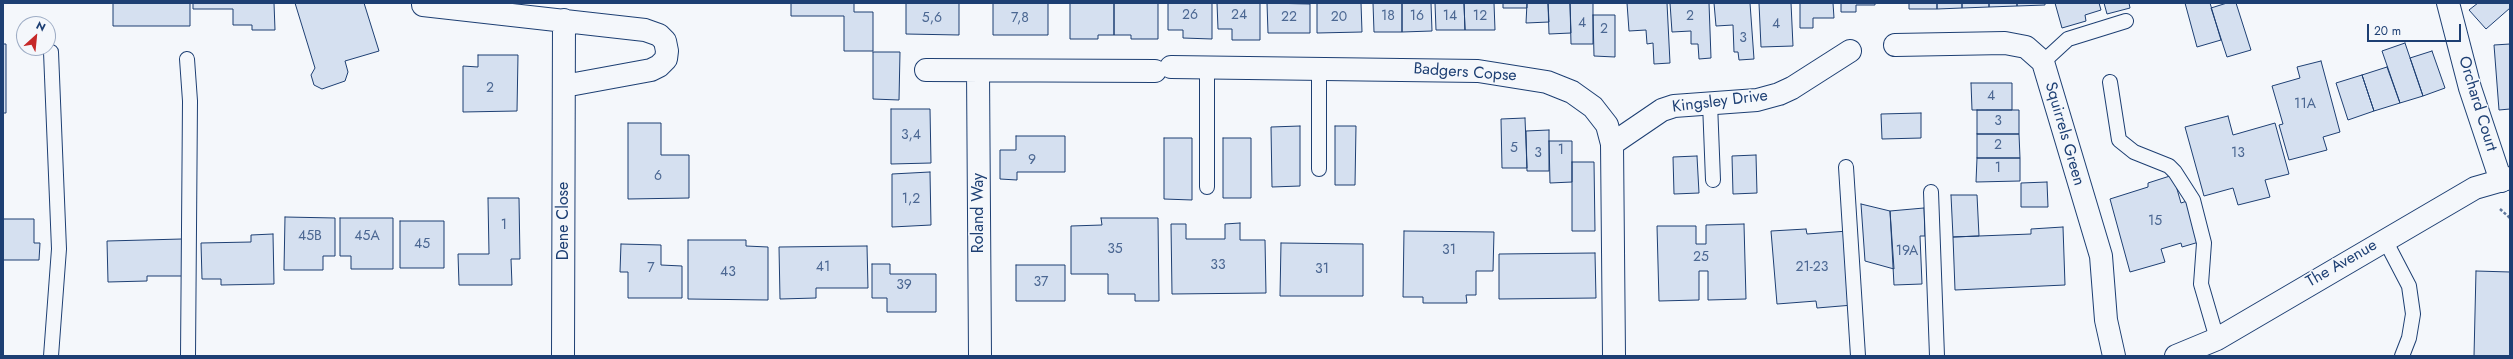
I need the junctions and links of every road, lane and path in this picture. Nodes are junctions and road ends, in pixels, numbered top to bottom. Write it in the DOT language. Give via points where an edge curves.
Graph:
graph roads {
  1 [pos="2448,3"];
  2 [pos="423,5"];
  3 [pos="564,20"];
  4 [pos="2126,21"];
  5 [pos="1895,45"];
  6 [pos="1850,51"];
  7 [pos="51,56"];
  8 [pos="187,59"];
  9 [pos="2043,62"];
  10 [pos="1207,67"];
  11 [pos="1319,67"];
  12 [pos="926,70"];
  13 [pos="978,71"];
  14 [pos="2110,82"];
  15 [pos="564,86"];
  16 [pos="1710,104"];
  17 [pos="1612,144"];
  18 [pos="1846,167"];
  19 [pos="1320,169"];
  20 [pos="2505,179"];
  21 [pos="1713,180"];
  22 [pos="1207,187"];
  23 [pos="1931,192"];
  24 [pos="2385,240"];
  25 [pos="2217,339"];
  26 [pos="2190,354"];
  27 [pos="51,356"];
  28 [pos="188,356"];
  29 [pos="563,356"];
  30 [pos="980,356"];
  31 [pos="1614,356"];
  32 [pos="1858,356"];
  33 [pos="1937,356"];
  34 [pos="2114,356"];
  35 [pos="2402,356"];
  1 -- 20 [label="street, Orchard Court" via="2470,88"];
  2 -- 3 [label="street"];
  3 -- 15 [label="street, Dene Close"];
  3 -- 15 [label="street" via="659,34 665,41 667,51 666,59 660,66 651,70"];
  4 -- 9 [label="lane" via="2068,39"];
  5 -- 9 [label="street, Squirrels Green" via="2005,43 2026,47"];
  6 -- 16 [label="street, Kingsley Drive" via="1779,94 1757,100"];
  7 -- 27 [label="lane" via="58,250"];
  8 -- 28 [label="lane" via="190,101"];
  9 -- 34 [label="street, Squirrels Green" via="2101,256 2106,320"];
  10 -- 11 [label="street, Badgers Copse"];
  10 -- 13 [label="street, Badgers Copse"];
  10 -- 22 [label="lane"];
  11 -- 17 [label="street, Badgers Copse" via="1478,71 1547,82 1572,92 1593,107 1608,125"];
  11 -- 19 [label="lane"];
  12 -- 13 [label="street"];
  13 -- 30 [label="street, Roland Way"];
  14 -- 25 [label="lane" via="2119,140 2134,152 2169,166 2193,200 2204,243 2201,284"];
  15 -- 29 [label="street, Dene Close"];
  16 -- 17 [label="street, Kingsley Drive" via="1674,106 1662,110"];
  16 -- 21 [label="lane"];
  17 -- 31 [label="street, Badgers Copse"];
  18 -- 32 [label="lane"];
  20 -- 24 [label="street, The Avenue" via="2475,188"];
  23 -- 33 [label="lane"];
  24 -- 25 [label="street, The Avenue"];
  24 -- 35 [label="lane" via="2409,286 2413,314 2409,338"];
  25 -- 26 [label="street, The Avenue"];
}
